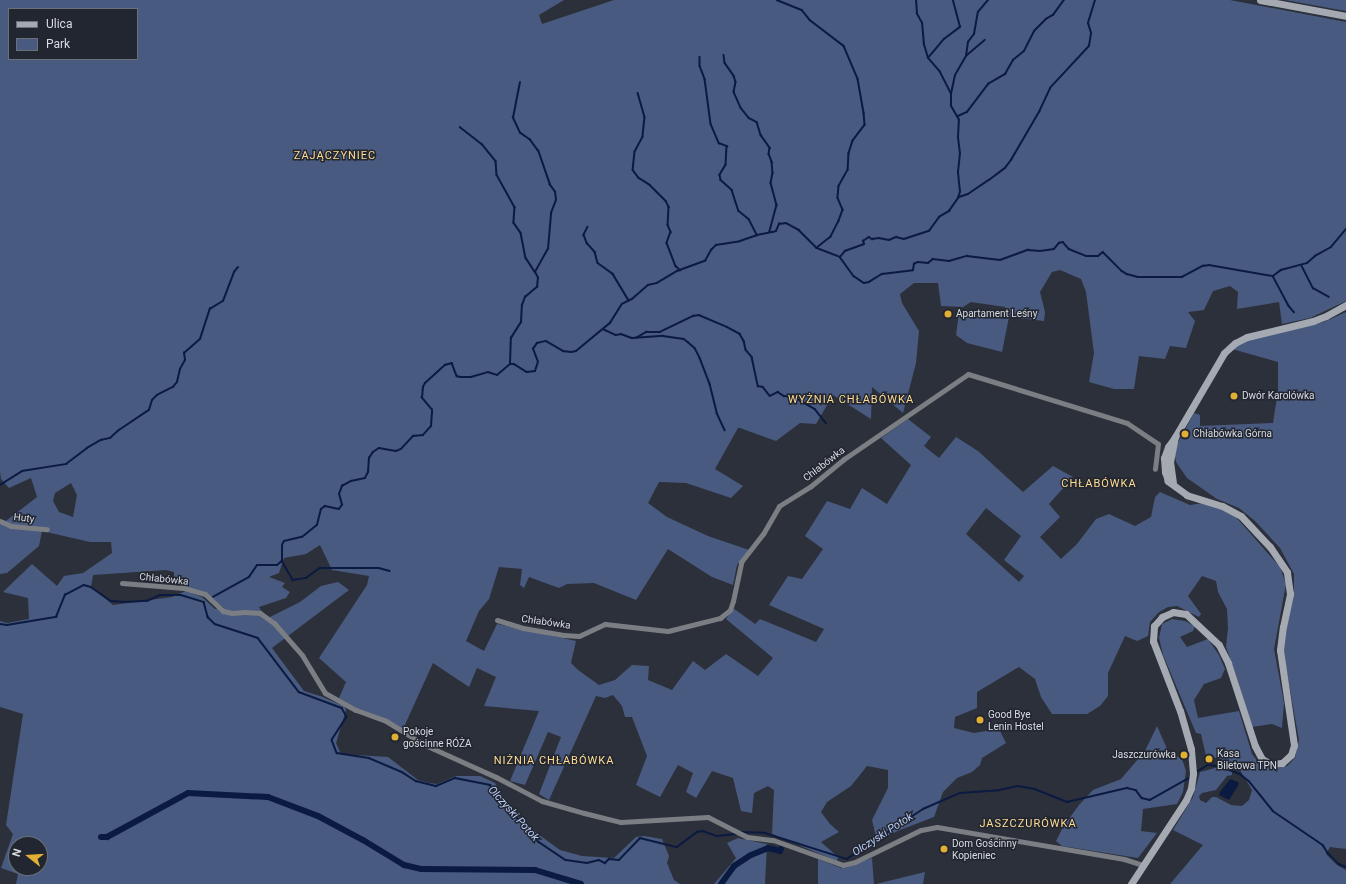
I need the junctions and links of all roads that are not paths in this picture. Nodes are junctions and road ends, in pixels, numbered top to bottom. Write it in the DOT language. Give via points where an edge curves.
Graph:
graph roads {
  1 [pos="1260,0"];
  2 [pos="1346,16"];
  3 [pos="1346,306"];
  4 [pos="1155,469"];
  5 [pos="0,521"];
  6 [pos="47,530"];
  7 [pos="122,583"];
  8 [pos="497,620"];
  9 [pos="1143,865"];
  10 [pos="1131,884"];
  1 -- 2 [label="street"];
  3 -- 9 [label="street" via="1321,319 1252,335 1235,343 1220,358 1166,452 1164,463 1168,481 1185,494 1229,509 1245,519 1283,564 1288,575 1290,586 1280,648 1294,742 1291,755 1280,764 1268,762 1258,753 1228,663 1217,643 1193,619 1182,613 1167,614 1160,618 1152,633 1153,643 1180,711 1191,749 1193,769 1191,788 1184,803"];
  4 -- 8 [label="street, Chłabówka" via="1158,444 1127,423 968,374 779,506 763,534 741,562 730,610 720,618 668,631 605,624 579,636 522,628"];
  5 -- 6 [label="street, Huty" via="11,526"];
  7 -- 9 [label="street, Chłabówka" via="184,588 205,594 222,611 260,613 274,623 302,655 325,693 356,710 386,721 425,745 496,776 542,801 621,822 708,817 747,837 773,840 845,865 917,832 937,827 1124,859"];
  9 -- 10 [label="street"];
}
